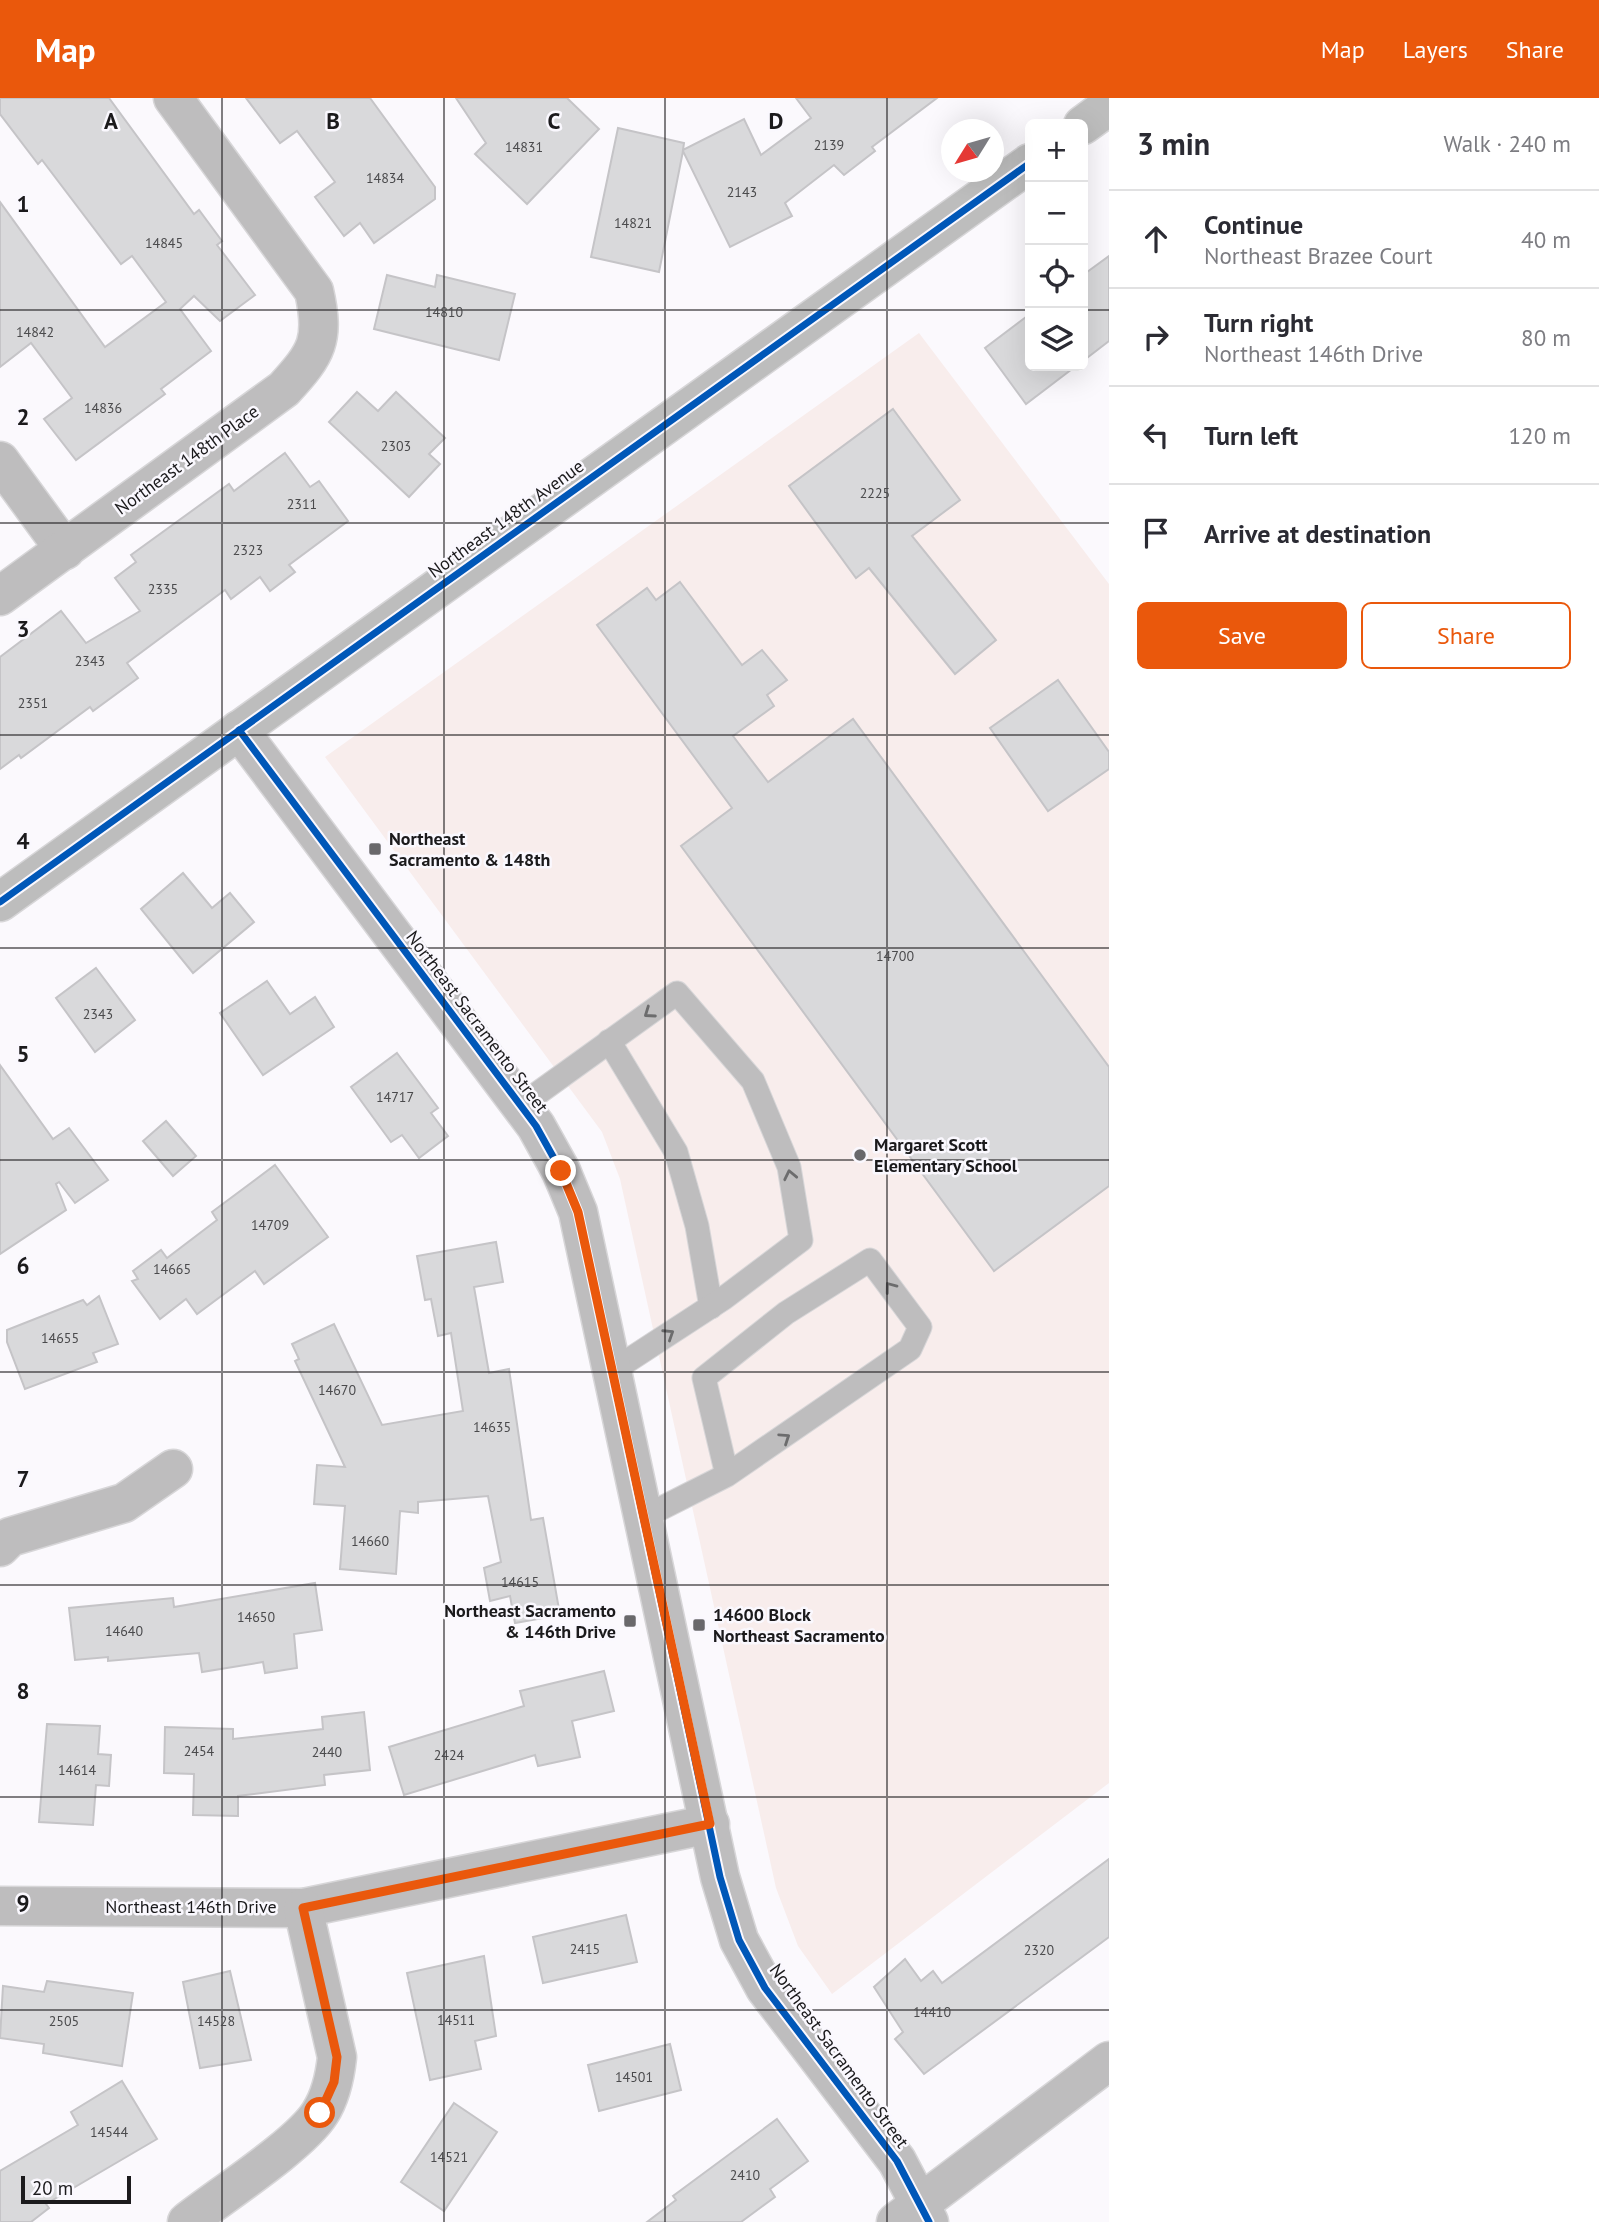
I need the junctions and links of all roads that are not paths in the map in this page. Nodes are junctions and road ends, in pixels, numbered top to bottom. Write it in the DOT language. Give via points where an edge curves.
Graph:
graph roads {
  1 [pos="173,98"];
  2 [pos="1109,106"];
  3 [pos="1088,121"];
  4 [pos="1025,167"];
  5 [pos="0,461"];
  6 [pos="65,550"];
  7 [pos="0,596"];
  8 [pos="239,730"];
  9 [pos="0,902"];
  10 [pos="610,1041"];
  11 [pos="520,1105"];
  12 [pos="711,1307"];
  13 [pos="612,1371"];
  14 [pos="173,1469"];
  15 [pos="727,1475"];
  16 [pos="644,1517"];
  17 [pos="0,1547"];
  18 [pos="710,1824"];
  19 [pos="0,1906"];
  20 [pos="303,1908"];
  21 [pos="1109,2061"];
  22 [pos="915,2216"];
  23 [pos="187,2222"];
  1 -- 6 [label="street, Northeast 148th Place" via="314,290 322,323 311,360 284,389"];
  2 -- 3 [label="main road"];
  4 -- 8 [label="main road, Northeast 148th Avenue"];
  5 -- 6 [label="street"];
  6 -- 7 [label="street, Northeast 148th Place"];
  8 -- 9 [label="main road, Northeast 148th Avenue"];
  8 -- 11 [label="street, Northeast Sacramento Street"];
  10 -- 11 [label="lane"];
  10 -- 12 [label="lane" via="676,1152 697,1226"];
  12 -- 10 [label="lane, one-way" via="801,1240 789,1167 753,1081 677,993"];
  11 -- 13 [label="street, Northeast Sacramento Street" via="561,1171 578,1212"];
  13 -- 12 [label="lane, one-way"];
  13 -- 16 [label="street, Northeast Sacramento Street"];
  14 -- 17 [label="street" via="124,1503 10,1537"];
  15 -- 15 [label="lane, one-way" via="910,1349 920,1327 870,1260 786,1313 705,1378"];
  15 -- 16 [label="lane"];
  16 -- 18 [label="street, Northeast Sacramento Street"];
  18 -- 20 [label="street, Northeast 146th Drive"];
  18 -- 22 [label="street, Northeast Sacramento Street" via="739,1940 765,1988 897,2161"];
  19 -- 20 [label="street, Northeast 146th Drive"];
  20 -- 23 [label="street" via="337,2057 334,2082 320,2113 303,2133"];
  21 -- 22 [label="street"];
}
